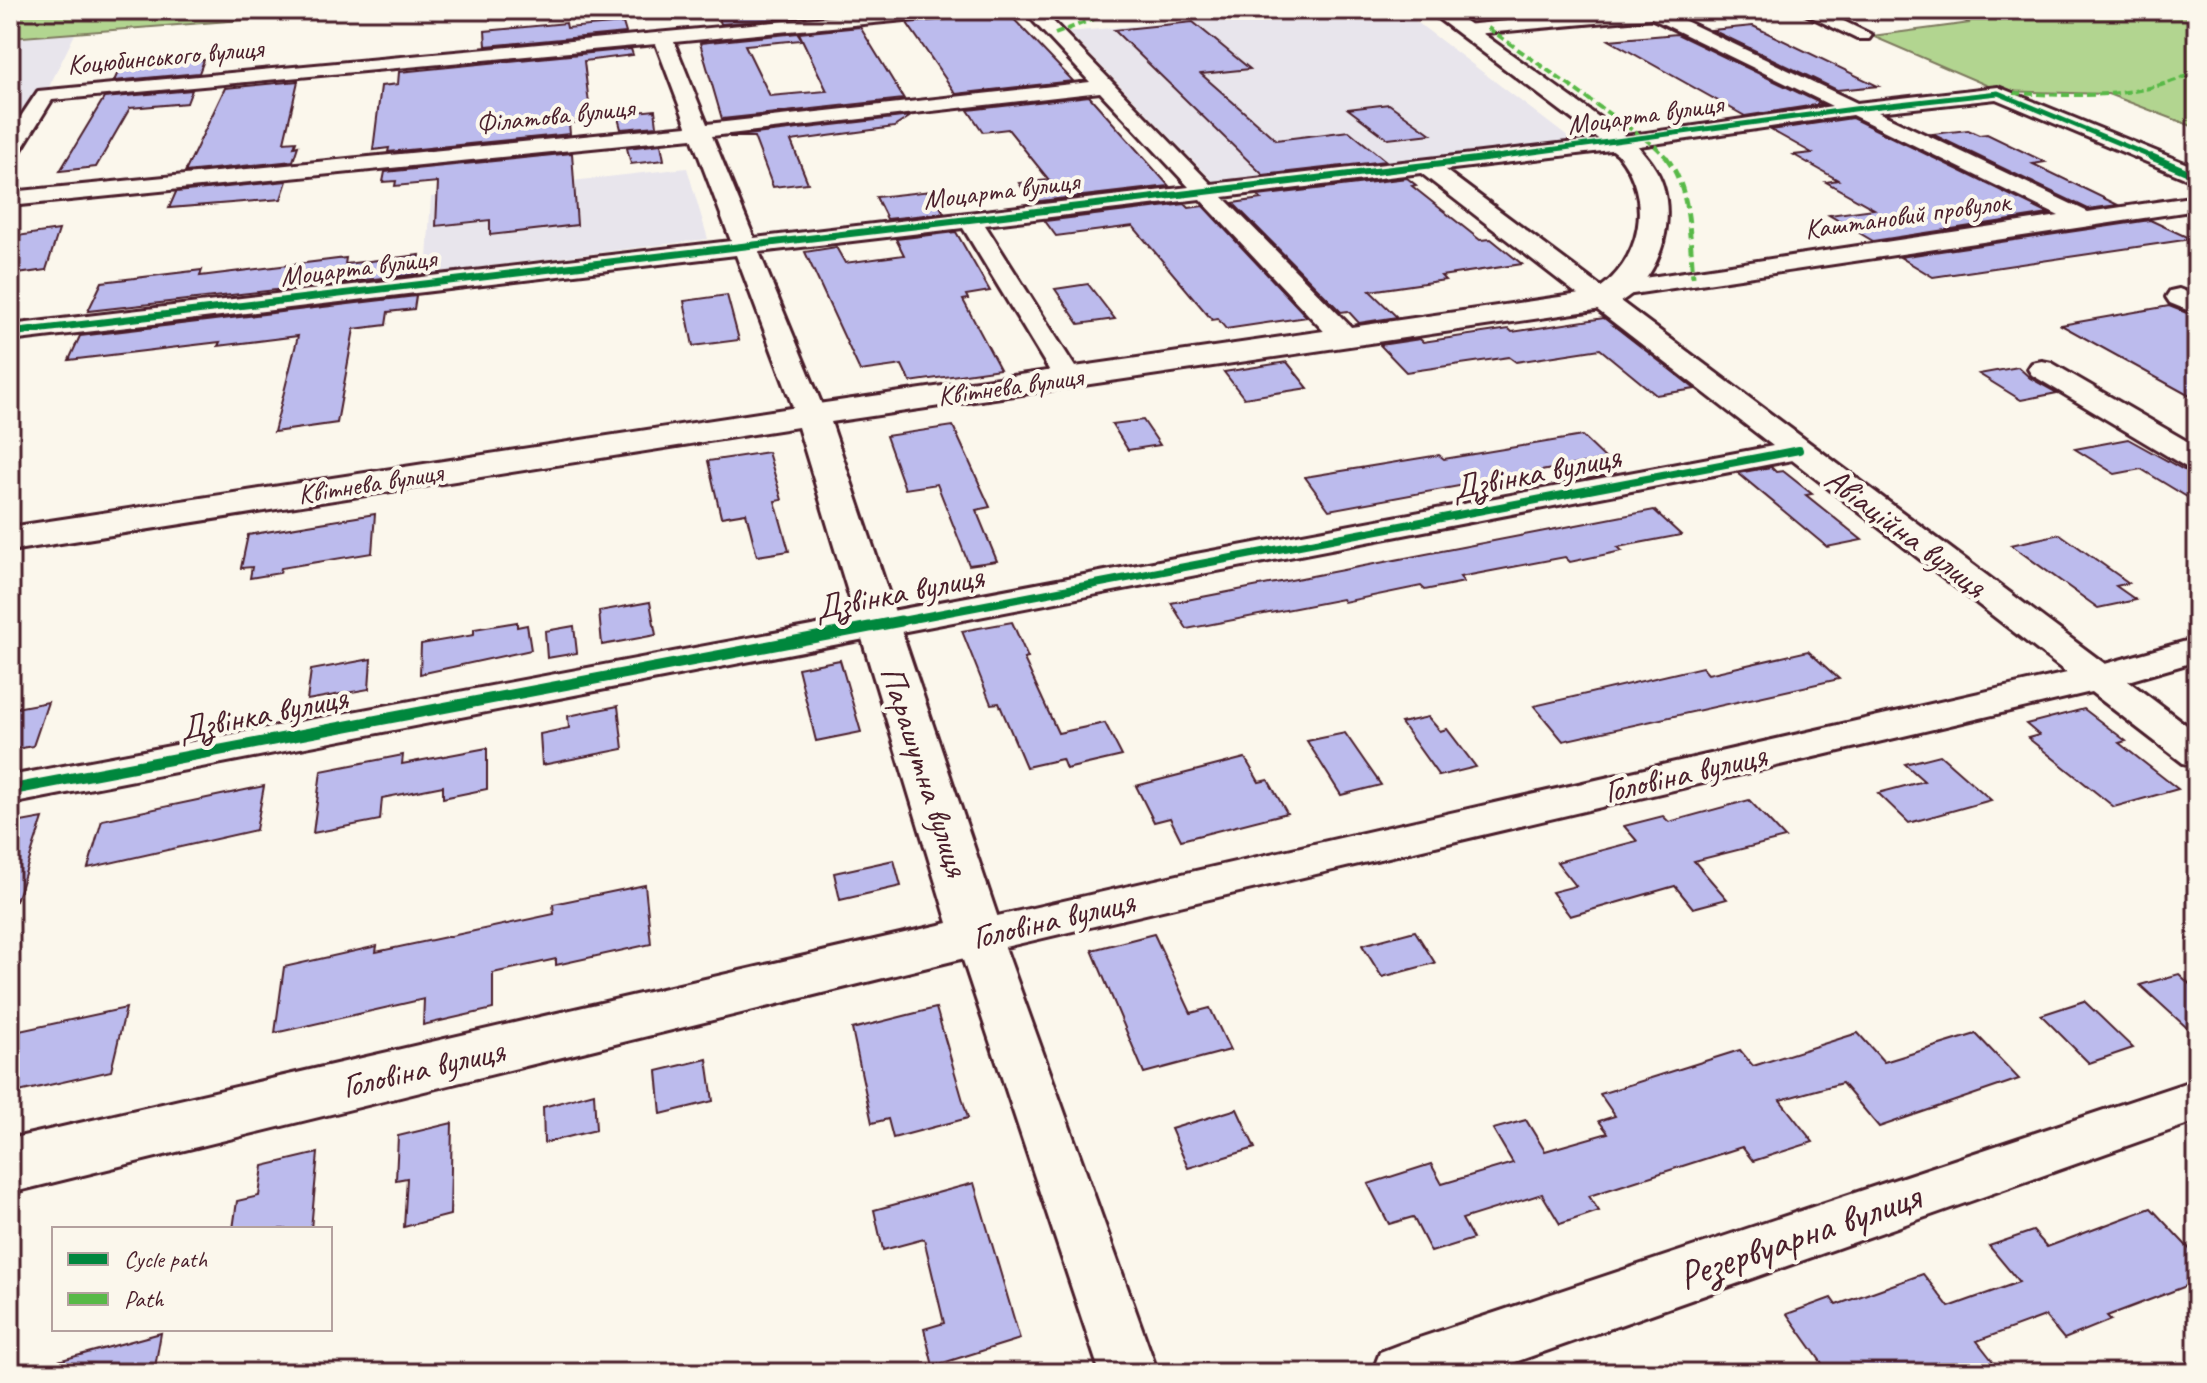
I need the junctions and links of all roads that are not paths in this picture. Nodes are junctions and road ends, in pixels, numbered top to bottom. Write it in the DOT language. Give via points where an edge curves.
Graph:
graph roads {
  1 [pos="958,10"];
  2 [pos="1032,10"];
  3 [pos="1437,10"];
  4 [pos="1684,10"];
  5 [pos="1806,10"];
  6 [pos="1652,12"];
  7 [pos="1464,30"];
  8 [pos="1863,35"];
  9 [pos="663,37"];
  10 [pos="1105,86"];
  11 [pos="1854,109"];
  12 [pos="700,131"];
  13 [pos="1619,143"];
  14 [pos="10,150"];
  15 [pos="1424,165"];
  16 [pos="2197,176"];
  17 [pos="1204,189"];
  18 [pos="10,199"];
  19 [pos="2197,203"];
  20 [pos="969,218"];
  21 [pos="2084,219"];
  22 [pos="745,245"];
  23 [pos="1614,293"];
  24 [pos="10,333"];
  25 [pos="1345,337"];
  26 [pos="2042,369"];
  27 [pos="1068,378"];
  28 [pos="811,415"];
  29 [pos="1799,450"];
  30 [pos="2197,460"];
  31 [pos="10,539"];
  32 [pos="878,625"];
  33 [pos="2197,649"];
  34 [pos="2098,678"];
  35 [pos="2197,753"];
  36 [pos="10,790"];
  37 [pos="978,936"];
  38 [pos="2197,1100"];
  39 [pos="10,1166"];
  40 [pos="1129,1373"];
  41 [pos="1401,1373"];
  1 -- 9 [label="street, Коцюбинського вулиця"];
  2 -- 10 [label="street"];
  3 -- 7 [label="main road"];
  4 -- 6 [label="street"];
  5 -- 8 [label="street"];
  6 -- 7 [label="street"];
  6 -- 11 [label="street"];
  7 -- 13 [label="main road"];
  9 -- 12 [label="street, Парашутна вулиця"];
  9 -- 14 [label="street, Коцюбинського вулиця" via="45,95"];
  10 -- 12 [label="street, Філатова вулиця"];
  10 -- 17 [label="street"];
  11 -- 13 [label="street, Моцарта вулиця"];
  11 -- 16 [label="street, Моцарта вулиця" via="1998,93"];
  11 -- 21 [label="street"];
  12 -- 18 [label="street, Філатова вулиця"];
  12 -- 22 [label="street, Парашутна вулиця"];
  13 -- 15 [label="street, Моцарта вулиця"];
  13 -- 23 [label="main road" via="1643,167 1651,196 1650,227 1644,261"];
  15 -- 17 [label="street, Моцарта вулиця"];
  15 -- 23 [label="street, Авіаційна вулиця"];
  17 -- 20 [label="street, Моцарта вулиця"];
  17 -- 25 [label="street"];
  19 -- 21 [label="street, Каштановий провулок"];
  20 -- 22 [label="street, Моцарта вулиця"];
  20 -- 27 [label="street"];
  21 -- 23 [label="street, Каштановий провулок"];
  22 -- 24 [label="street, Моцарта вулиця"];
  22 -- 28 [label="street, Парашутна вулиця"];
  23 -- 25 [label="main road, Квітнева вулиця"];
  23 -- 29 [label="street, Авіаційна вулиця"];
  25 -- 27 [label="main road, Квітнева вулиця"];
  26 -- 30 [label="street"];
  27 -- 28 [label="main road, Квітнева вулиця"];
  28 -- 31 [label="main road, Квітнева вулиця"];
  28 -- 32 [label="main road, Парашутна вулиця"];
  29 -- 32 [label="street, Дзвінка вулиця"];
  29 -- 34 [label="street, Авіаційна вулиця"];
  32 -- 36 [label="street, Дзвінка вулиця"];
  32 -- 37 [label="main road, Парашутна вулиця"];
  33 -- 34 [label="street, Головіна вулиця"];
  34 -- 35 [label="street, Авіаційна вулиця"];
  34 -- 37 [label="street, Головіна вулиця"];
  37 -- 39 [label="main road, Головіна вулиця"];
  37 -- 40 [label="street, Парашутна вулиця"];
  38 -- 41 [label="street, Резервуарна вулиця"];
}
